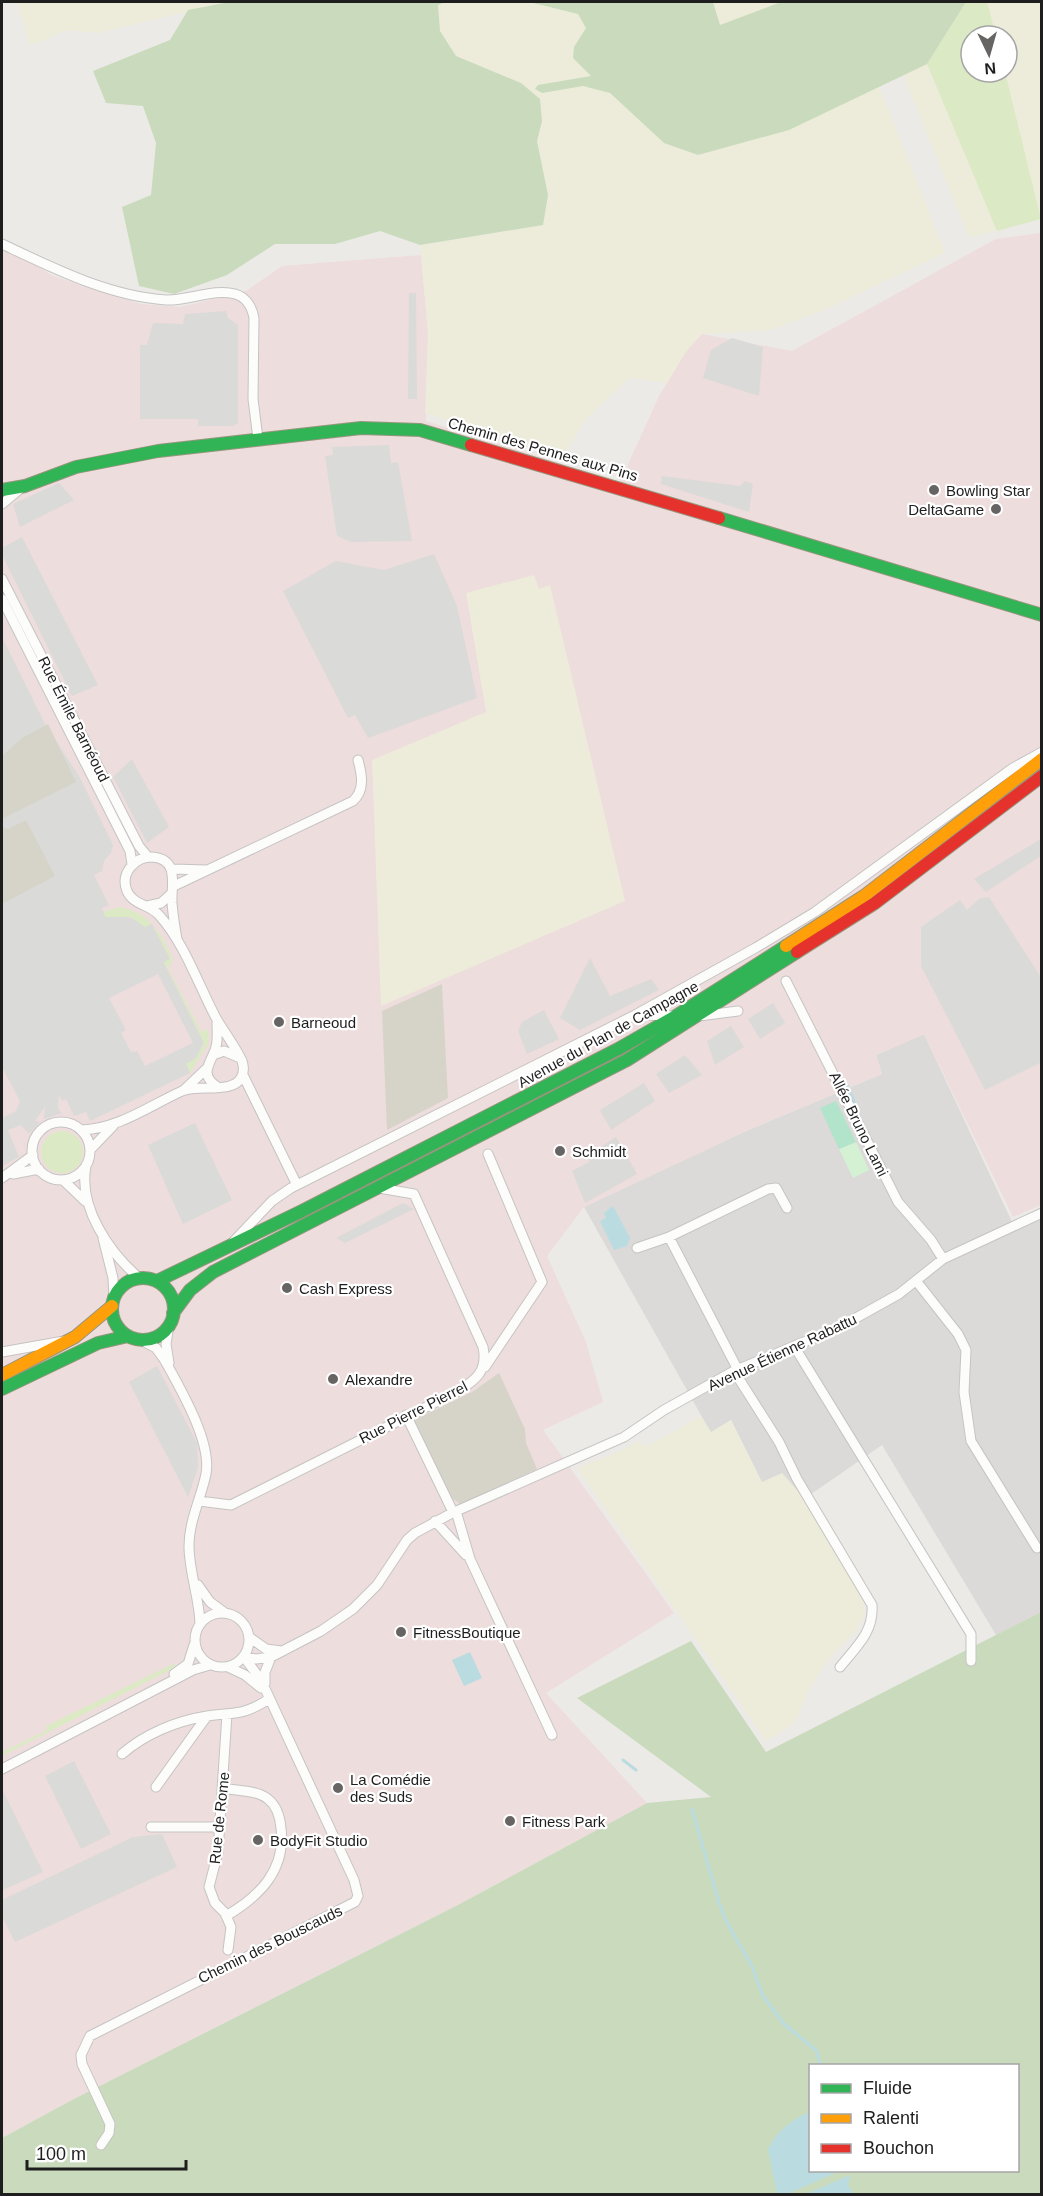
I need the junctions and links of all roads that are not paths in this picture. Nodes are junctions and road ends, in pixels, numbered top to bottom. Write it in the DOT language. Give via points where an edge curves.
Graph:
graph roads {
  1 [pos="2,244"];
  2 [pos="258,439"];
  3 [pos="25,486"];
  4 [pos="2,490"];
  5 [pos="2,504"];
  6 [pos="2,579"];
  7 [pos="2,599"];
  8 [pos="1041,615"];
  9 [pos="1041,752"];
  10 [pos="1041,759"];
  11 [pos="358,760"];
  12 [pos="1041,776"];
  13 [pos="148,857"];
  14 [pos="132,864"];
  15 [pos="172,869"];
  16 [pos="208,870"];
  17 [pos="173,890"];
  18 [pos="147,906"];
  19 [pos="177,939"];
  20 [pos="786,981"];
  21 [pos="738,1011"];
  22 [pos="635,1015"];
  23 [pos="676,1016"];
  24 [pos="699,1016"];
  25 [pos="216,1018"];
  26 [pos="213,1054"];
  27 [pos="240,1058"];
  28 [pos="206,1069"];
  29 [pos="243,1075"];
  30 [pos="216,1086"];
  31 [pos="184,1090"];
  32 [pos="116,1124"];
  33 [pos="81,1130"];
  34 [pos="90,1150"];
  35 [pos="488,1154"];
  36 [pos="33,1155"];
  37 [pos="86,1166"];
  38 [pos="39,1169"];
  39 [pos="2,1178"];
  40 [pos="63,1180"];
  41 [pos="297,1185"];
  42 [pos="379,1188"];
  43 [pos="87,1203"];
  44 [pos="787,1208"];
  45 [pos="1041,1213"];
  46 [pos="102,1233"];
  47 [pos="669,1237"];
  48 [pos="227,1248"];
  49 [pos="638,1248"];
  50 [pos="943,1260"];
  51 [pos="139,1278"];
  52 [pos="157,1281"];
  53 [pos="917,1282"];
  54 [pos="113,1302"];
  55 [pos="171,1319"];
  56 [pos="133,1337"];
  57 [pos="70,1340"];
  58 [pos="794,1346"];
  59 [pos="2,1352"];
  60 [pos="483,1369"];
  61 [pos="736,1370"];
  62 [pos="2,1375"];
  63 [pos="174,1376"];
  64 [pos="2,1389"];
  65 [pos="406,1415"];
  66 [pos="199,1501"];
  67 [pos="453,1512"];
  68 [pos="435,1521"];
  69 [pos="1037,1548"];
  70 [pos="470,1559"];
  71 [pos="194,1578"];
  72 [pos="225,1613"];
  73 [pos="200,1623"];
  74 [pos="249,1637"];
  75 [pos="194,1645"];
  76 [pos="281,1651"];
  77 [pos="244,1657"];
  78 [pos="271,1657"];
  79 [pos="971,1661"];
  80 [pos="210,1665"];
  81 [pos="228,1667"];
  82 [pos="840,1667"];
  83 [pos="268,1697"];
  84 [pos="227,1714"];
  85 [pos="207,1716"];
  86 [pos="552,1735"];
  87 [pos="122,1754"];
  88 [pos="2,1763"];
  89 [pos="2,1769"];
  90 [pos="156,1787"];
  91 [pos="223,1788"];
  92 [pos="151,1827"];
  93 [pos="220,1827"];
  94 [pos="226,1916"];
  95 [pos="228,1950"];
  96 [pos="101,2145"];
  1 -- 2 [label="street" via="60,272 140,296 178,300 226,293 241,296 254,318 253,399"];
  2 -- 3 [label="main road, Chemin des Pennes aux Pins" via="118,458 56,473"];
  2 -- 8 [label="main road, Chemin des Pennes aux Pins" via="380,427 439,434"];
  3 -- 4 [label="main road, Chemin des Pennes aux Pins"];
  3 -- 5 [label="street, Chemin des Pennes aux Pins"];
  6 -- 13 [label="street, Rue Émile Barnéoud"];
  7 -- 14 [label="street, Rue Émile Barnéoud" via="129,851"];
  9 -- 22 [label="street" via="1013,768 815,912"];
  10 -- 23 [label="main road, Avenue du Plan de Campagne" via="864,896"];
  11 -- 16 [label="street" via="362,786 353,801"];
  12 -- 24 [label="main road, Avenue du Plan de Campagne" via="875,903"];
  13 -- 14 [label="street"];
  13 -- 15 [label="street" via="163,861"];
  14 -- 18 [label="street, Rue Émile Barnéoud" via="126,887 133,899"];
  15 -- 16 [label="street"];
  15 -- 17 [label="street, Rue Émile Barnéoud"];
  16 -- 17 [label="street"];
  17 -- 18 [label="street" via="161,903"];
  17 -- 19 [label="street, Rue Émile Barnéoud"];
  18 -- 19 [label="street, Rue Émile Barnéoud"];
  19 -- 25 [label="street, Rue Émile Barnéoud"];
  20 -- 50 [label="street, Allée Bruno Lami" via="898,1202"];
  21 -- 24 [label="street"];
  22 -- 23 [label="street"];
  22 -- 41 [label="street"];
  23 -- 48 [label="main road, Avenue du Plan de Campagne"];
  24 -- 42 [label="main road, Avenue du Plan de Campagne" via="617,1066"];
  25 -- 26 [label="street, Rue Émile Barnéoud" via="218,1033"];
  25 -- 27 [label="street, Rue Émile Barnéoud"];
  26 -- 27 [label="street" via="230,1051"];
  26 -- 28 [label="street, Rue Émile Barnéoud"];
  27 -- 29 [label="street"];
  28 -- 30 [label="street"];
  28 -- 31 [label="street"];
  29 -- 30 [label="street" via="235,1085"];
  29 -- 41 [label="street"];
  30 -- 31 [label="street"];
  31 -- 32 [label="street"];
  32 -- 33 [label="street"];
  32 -- 34 [label="street"];
  33 -- 34 [label="street"];
  33 -- 36 [label="street" via="64,1123 45,1127 35,1140"];
  34 -- 37 [label="street"];
  35 -- 60 [label="street, Rue Pierre Pierrel" via="542,1282"];
  36 -- 38 [label="street"];
  36 -- 39 [label="street"];
  37 -- 40 [label="street"];
  37 -- 43 [label="street"];
  38 -- 39 [label="street"];
  38 -- 40 [label="street"];
  40 -- 43 [label="street"];
  41 -- 48 [label="street" via="272,1201"];
  42 -- 55 [label="main road, Avenue du Plan de Campagne" via="213,1272 190,1290"];
  42 -- 60 [label="street" via="414,1194 483,1347"];
  43 -- 46 [label="street"];
  44 -- 47 [label="street" via="776,1188 768,1189"];
  45 -- 50 [label="street, Avenue Étienne Rabattu"];
  46 -- 51 [label="street"];
  46 -- 54 [label="street" via="113,1278"];
  47 -- 49 [label="street"];
  47 -- 61 [label="street"];
  48 -- 52 [label="main road, Avenue du Plan de Campagne"];
  50 -- 53 [label="street, Avenue Étienne Rabattu"];
  51 -- 52 [label="main road"];
  51 -- 54 [label="main road" via="123,1284"];
  52 -- 55 [label="main road" via="169,1292"];
  53 -- 58 [label="street, Avenue Étienne Rabattu" via="838,1328"];
  53 -- 69 [label="street" via="966,1350 964,1388 972,1441"];
  54 -- 56 [label="main road" via="117,1326"];
  54 -- 57 [label="main road" via="96,1322"];
  55 -- 56 [label="main road" via="159,1335"];
  55 -- 63 [label="street" via="166,1349"];
  56 -- 63 [label="street" via="159,1351"];
  56 -- 64 [label="main road" via="98,1343"];
  57 -- 59 [label="street"];
  57 -- 62 [label="main road"];
  58 -- 61 [label="street, Avenue Étienne Rabattu"];
  58 -- 79 [label="street" via="971,1634"];
  60 -- 65 [label="street, Rue Pierre Pierrel" via="473,1382"];
  61 -- 67 [label="street, Avenue Étienne Rabattu" via="624,1437"];
  61 -- 82 [label="street" via="872,1605 869,1632"];
  63 -- 66 [label="street" via="206,1447 207,1467"];
  65 -- 66 [label="street, Rue Pierre Pierrel" via="231,1505"];
  65 -- 67 [label="street"];
  66 -- 71 [label="street" via="190,1532"];
  67 -- 68 [label="street, Avenue Étienne Rabattu"];
  67 -- 70 [label="street"];
  68 -- 70 [label="street"];
  68 -- 76 [label="street, Avenue Étienne Rabattu" via="407,1540 359,1604 321,1631"];
  70 -- 86 [label="street"];
  71 -- 72 [label="street" via="210,1602"];
  71 -- 73 [label="street"];
  72 -- 73 [label="street" via="211,1615"];
  72 -- 74 [label="street" via="239,1618"];
  73 -- 75 [label="street"];
  74 -- 76 [label="street" via="266,1649"];
  74 -- 77 [label="street"];
  75 -- 80 [label="street"];
  75 -- 88 [label="street" via="182,1670"];
  76 -- 78 [label="street, Avenue Étienne Rabattu"];
  77 -- 78 [label="street"];
  77 -- 81 [label="street"];
  77 -- 83 [label="street, Chemin des Bouscauds"];
  78 -- 83 [label="street, Chemin des Bouscauds" via="264,1675"];
  80 -- 81 [label="street"];
  80 -- 89 [label="street" via="193,1670"];
  81 -- 83 [label="street, Chemin des Bouscauds" via="254,1681"];
  83 -- 84 [label="street" via="246,1713"];
  83 -- 96 [label="street, Chemin des Bouscauds" via="358,1896 355,1902 94,2032 86,2042 81,2060 110,2124"];
  84 -- 85 [label="street"];
  84 -- 91 [label="street, Rue de Rome"];
  85 -- 87 [label="street" via="159,1731"];
  85 -- 90 [label="street"];
  91 -- 93 [label="street, Rue de Rome"];
  91 -- 94 [label="street" via="267,1798 277,1809 282,1833 273,1875"];
  92 -- 93 [label="street"];
  93 -- 94 [label="street, Rue de Rome" via="219,1852 209,1890"];
  94 -- 95 [label="street, Rue de Rome" via="231,1927"];
}
